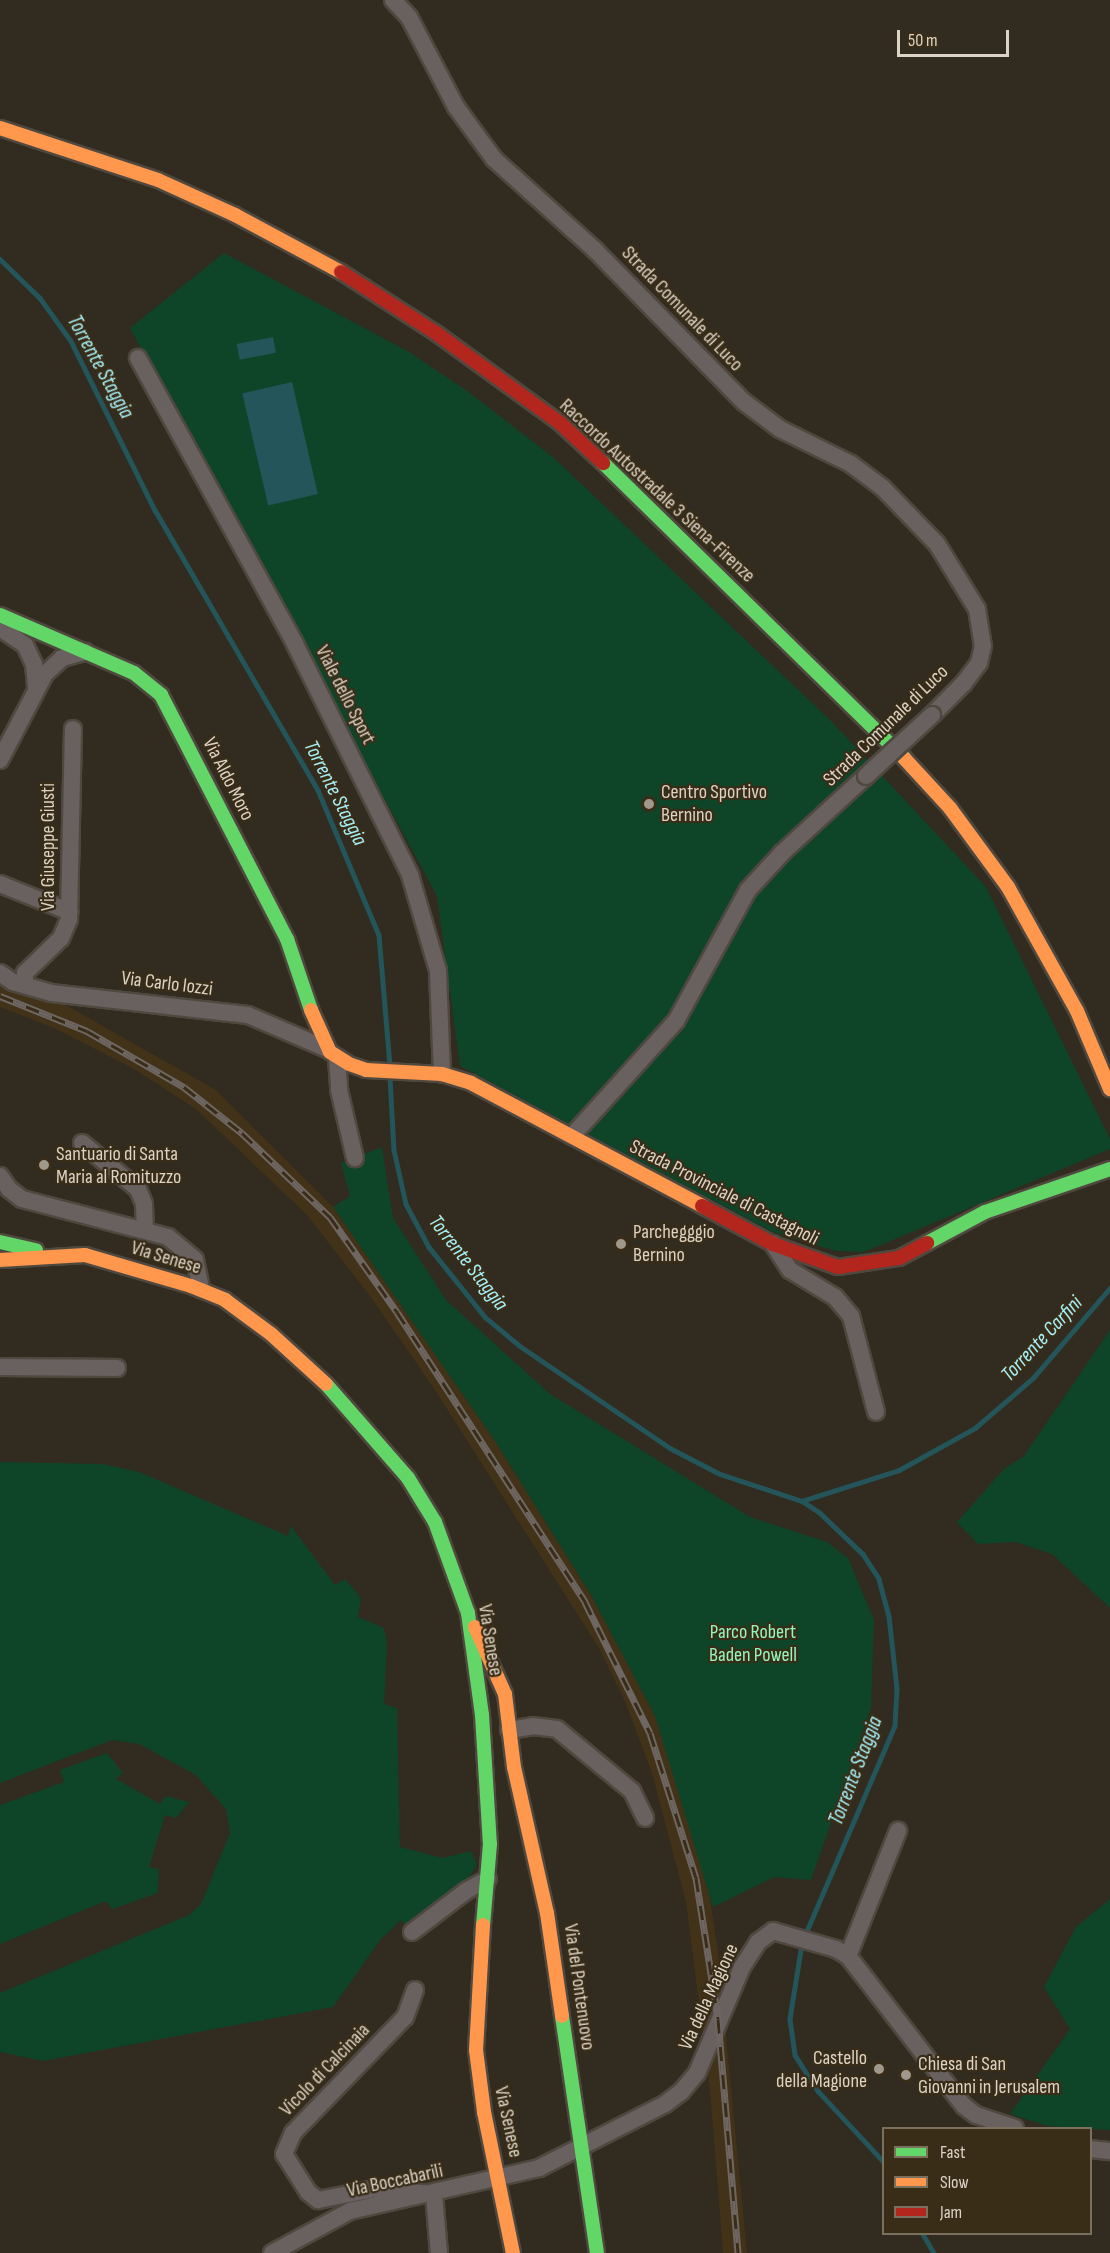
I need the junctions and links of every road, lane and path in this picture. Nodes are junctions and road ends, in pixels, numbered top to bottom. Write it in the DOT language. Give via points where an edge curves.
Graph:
graph roads {
  1 [pos="393,0"];
  2 [pos="0,128"];
  3 [pos="138,358"];
  4 [pos="0,615"];
  5 [pos="0,628"];
  6 [pos="85,652"];
  7 [pos="36,687"];
  8 [pos="898,723"];
  9 [pos="73,729"];
  10 [pos="920,748"];
  11 [pos="0,760"];
  12 [pos="0,884"];
  13 [pos="70,912"];
  14 [pos="0,973"];
  15 [pos="25,983"];
  16 [pos="332,1053"];
  17 [pos="434,1074"];
  18 [pos="1110,1089"];
  19 [pos="572,1136"];
  20 [pos="82,1143"];
  21 [pos="355,1158"];
  22 [pos="1107,1170"];
  23 [pos="0,1176"];
  24 [pos="145,1229"];
  25 [pos="0,1242"];
  26 [pos="772,1244"];
  27 [pos="52,1254"];
  28 [pos="0,1260"];
  29 [pos="201,1289"];
  30 [pos="0,1368"];
  31 [pos="117,1368"];
  32 [pos="876,1412"];
  33 [pos="468,1613"];
  34 [pos="507,1703"];
  35 [pos="481,1708"];
  36 [pos="509,1730"];
  37 [pos="645,1818"];
  38 [pos="898,1831"];
  39 [pos="489,1879"];
  40 [pos="412,1932"];
  41 [pos="842,1952"];
  42 [pos="415,1990"];
  43 [pos="1012,2127"];
  44 [pos="581,2147"];
  45 [pos="1092,2149"];
  46 [pos="1110,2151"];
  47 [pos="500,2178"];
  48 [pos="434,2194"];
  49 [pos="272,2253"];
  50 [pos="434,2253"];
  51 [pos="439,2253"];
  52 [pos="513,2253"];
  53 [pos="597,2253"];
  1 -- 19 [label="street, Strada Comunale di Luco, bridge" via="409,17 456,106 494,159 595,250 744,402 780,429 851,464 882,487 937,544 977,609 983,646 979,663 932,716 783,852 748,890 676,1021"];
  2 -- 18 [label="main road, Raccordo Autostradale 3 Siena-Firenze" via="117,165 235,215 334,267 436,333 560,423 768,621 951,808 1008,887 1077,1011"];
  3 -- 17 [label="street, Viale dello Sport" via="306,664 413,882 438,971"];
  4 -- 6 [label="main road, Via Aldo Moro"];
  5 -- 7 [label="street" via="25,645 34,664"];
  6 -- 7 [label="street" via="57,661"];
  6 -- 16 [label="main road, Via Aldo Moro" via="142,678 166,703 282,929"];
  7 -- 11 [label="street"];
  8 -- 10 [label="main road"];
  9 -- 13 [label="street, Via Giuseppe Giusti"];
  12 -- 13 [label="street"];
  13 -- 15 [label="street, Via Giuseppe Giusti" via="61,938 24,973"];
  14 -- 15 [label="street, Via Carlo Iozzi" via="13,982"];
  15 -- 16 [label="street, Via Carlo Iozzi" via="51,993 248,1015"];
  16 -- 17 [label="main road, Strada Provinciale di Castagnoli" via="366,1070"];
  16 -- 21 [label="street"];
  17 -- 19 [label="main road, Strada Provinciale di Castagnoli" via="495,1094"];
  19 -- 26 [label="main road, Strada Provinciale di Castagnoli"];
  20 -- 24 [label="street" via="138,1190 144,1204"];
  22 -- 26 [label="main road, Strada Provinciale di Castagnoli" via="985,1212 916,1250 873,1265 830,1265"];
  23 -- 24 [label="street" via="22,1199"];
  24 -- 29 [label="street" via="168,1237 190,1254 201,1275"];
  25 -- 27 [label="main road, Via Senese"];
  26 -- 32 [label="street" via="790,1270 828,1292 851,1316"];
  27 -- 28 [label="main road, Via Senese"];
  27 -- 29 [label="main road, Via Senese" via="92,1257"];
  29 -- 33 [label="main road, Via Senese" via="235,1306 271,1334 315,1372 368,1427 429,1509"];
  30 -- 31 [label="street"];
  33 -- 34 [label="main road, Via del Pontenuovo" via="494,1662"];
  33 -- 35 [label="main road, Via Senese"];
  34 -- 35 [label="main road" via="492,1696"];
  34 -- 36 [label="main road, Via del Pontenuovo"];
  35 -- 39 [label="main road, Via Senese" via="489,1811"];
  36 -- 37 [label="street" via="533,1726 556,1729 632,1791"];
  36 -- 44 [label="main road, Via del Pontenuovo" via="547,1913"];
  38 -- 41 [label="street"];
  39 -- 40 [label="street" via="466,1891"];
  39 -- 47 [label="main road, Via Senese" via="475,2030 481,2096"];
  41 -- 43 [label="street" via="951,2090 976,2115"];
  41 -- 44 [label="street, Via della Magione" via="776,1931 764,1936 748,1957 700,2067 686,2088 659,2107"];
  42 -- 48 [label="street, Vicolo di Calcinaia" via="401,2022 293,2133 284,2154 308,2192 318,2200 374,2188"];
  44 -- 47 [label="street, Via della Magione" via="539,2168"];
  44 -- 53 [label="main road, Via del Pontenuovo"];
  45 -- 46 [label="street"];
  47 -- 48 [label="street, Via Boccabarili"];
  47 -- 52 [label="main road, Via Senese"];
  48 -- 49 [label="street, Via Boccabarili" via="343,2213"];
  48 -- 51 [label="street"];
  50 -- 51 [label="street"];
}
